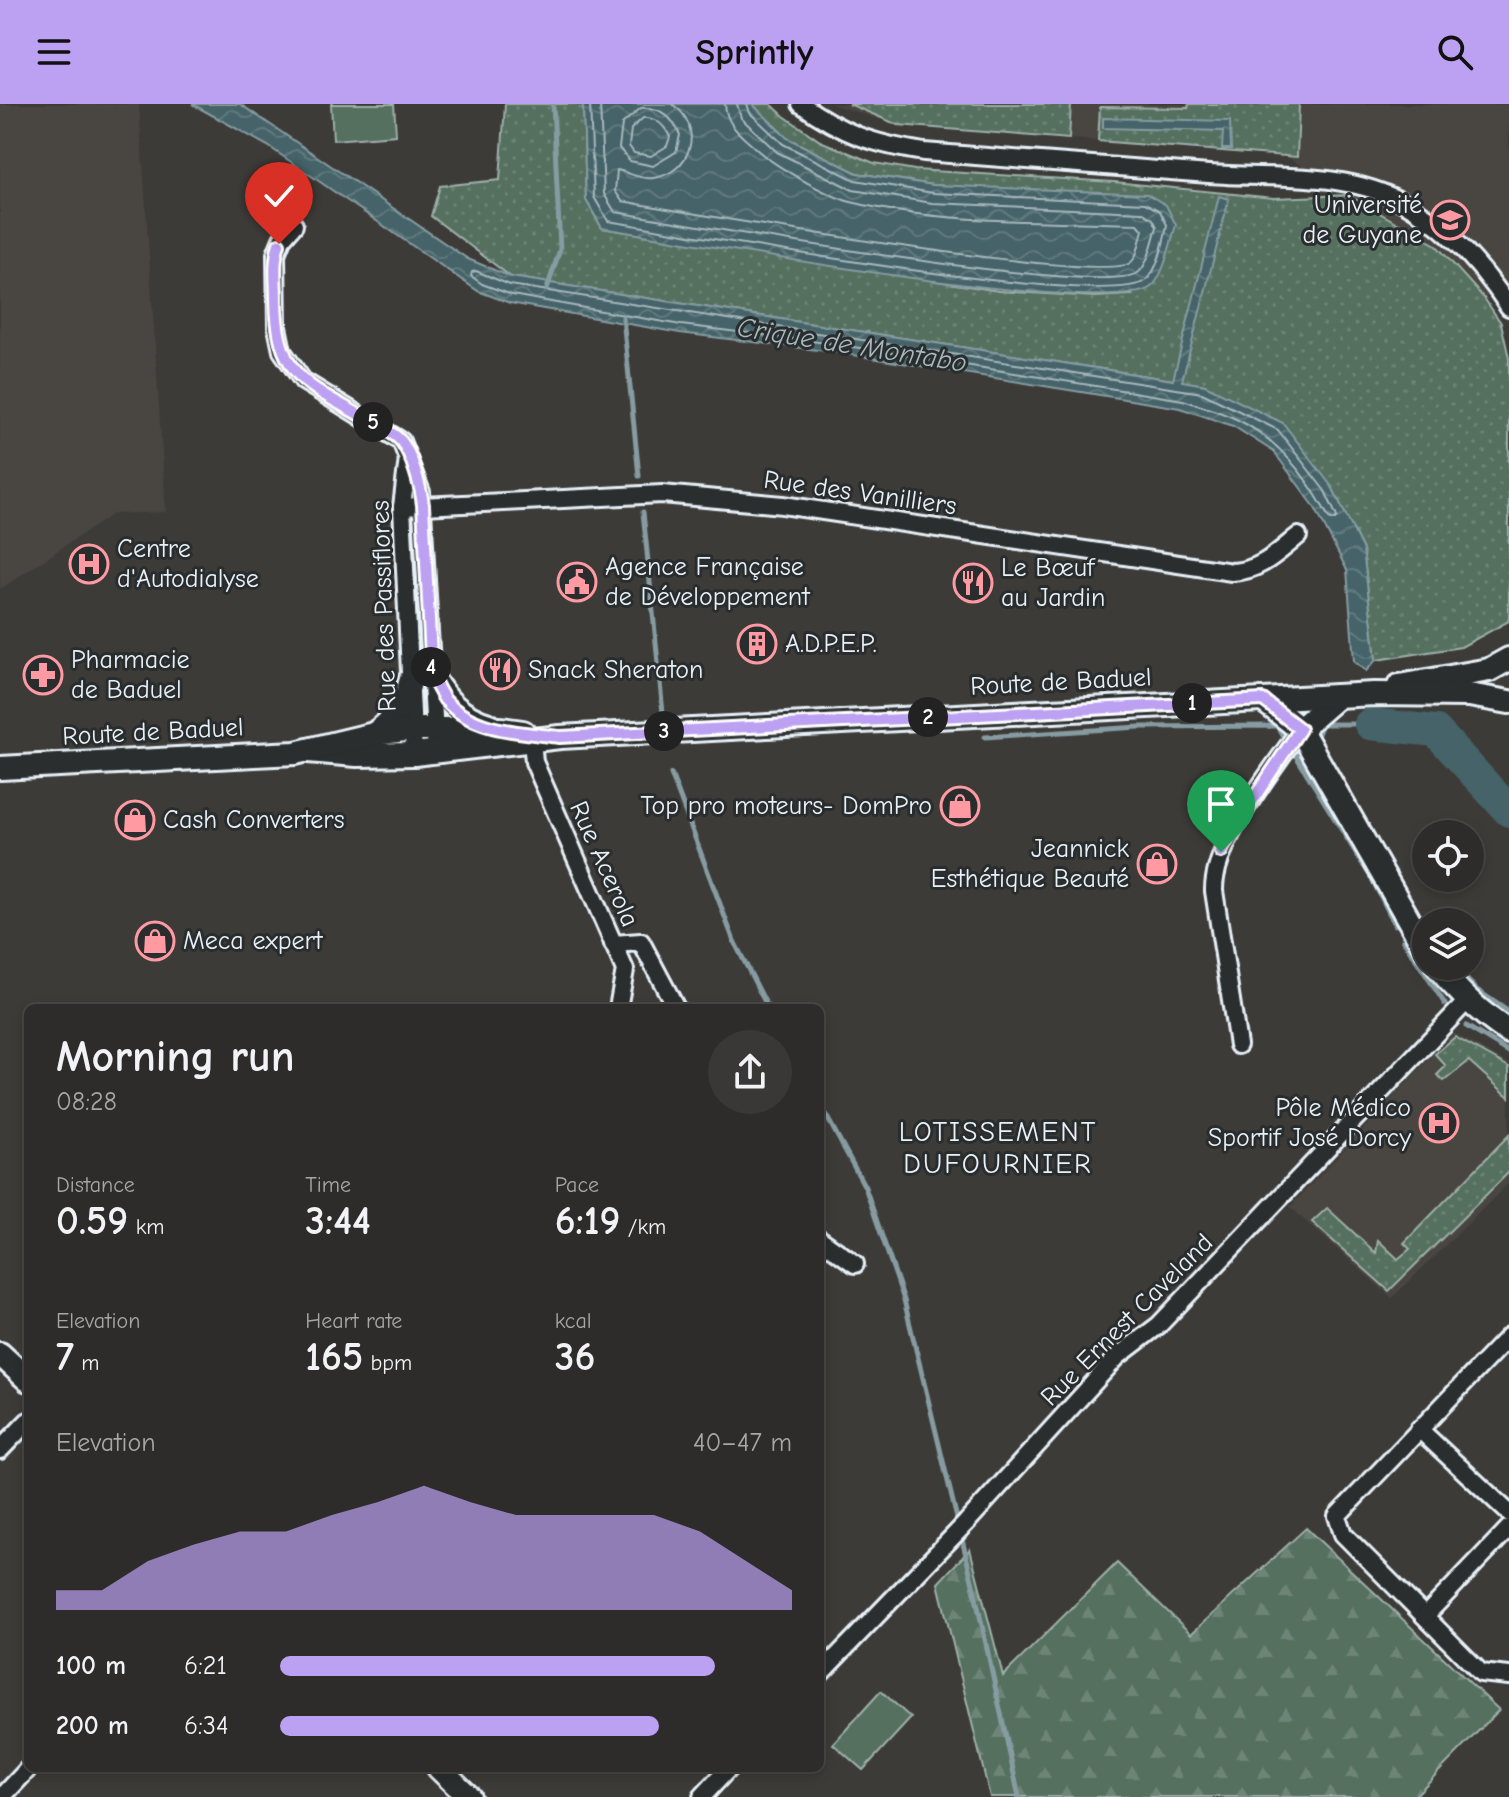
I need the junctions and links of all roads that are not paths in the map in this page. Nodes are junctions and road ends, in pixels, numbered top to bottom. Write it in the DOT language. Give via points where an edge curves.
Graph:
graph roads {
  1 [pos="801,104"];
  2 [pos="294,225"];
  3 [pos="1509,307"];
  4 [pos="408,457"];
  5 [pos="423,505"];
  6 [pos="402,507"];
  7 [pos="1298,536"];
  8 [pos="1509,659"];
  9 [pos="422,678"];
  10 [pos="1374,694"];
  11 [pos="1338,696"];
  12 [pos="1263,700"];
  13 [pos="1509,702"];
  14 [pos="424,728"];
  15 [pos="501,729"];
  16 [pos="1300,729"];
  17 [pos="374,734"];
  18 [pos="560,737"];
  19 [pos="532,740"];
  20 [pos="308,751"];
  21 [pos="425,753"];
  22 [pos="0,768"];
  23 [pos="1412,925"];
  24 [pos="613,944"];
  25 [pos="1450,980"];
  26 [pos="1468,1000"];
  27 [pos="619,1004"];
  28 [pos="674,1004"];
  29 [pos="1509,1032"];
  30 [pos="1238,1045"];
  31 [pos="824,1242"];
  32 [pos="855,1264"];
  33 [pos="1509,1336"];
  34 [pos="24,1425"];
  35 [pos="1419,1429"];
  36 [pos="0,1450"];
  37 [pos="1509,1513"];
  38 [pos="1509,1528"];
  39 [pos="1425,1616"];
  40 [pos="824,1670"];
  41 [pos="1506,1676"];
  42 [pos="25,1772"];
  43 [pos="443,1772"];
  44 [pos="725,1772"];
  45 [pos="2,1797"];
  46 [pos="469,1797"];
  47 [pos="702,1797"];
  1 -- 3 [label="street" via="830,125 879,145 924,152 1330,179 1363,186 1406,204 1454,240"];
  2 -- 4 [label="street, Rue des Passiflores" via="276,254 282,351 303,381 392,434"];
  4 -- 5 [label="street, Rue des Passiflores"];
  4 -- 6 [label="street, Rue des Passiflores"];
  5 -- 6 [label="street, Rue des Vanilliers"];
  5 -- 7 [label="street, Rue des Vanilliers" via="662,494 783,505 1232,572 1263,564"];
  5 -- 9 [label="street, Rue des Passiflores"];
  6 -- 9 [label="street, Rue des Passiflores"];
  8 -- 10 [label="main road, Route de Baduel" via="1489,670"];
  9 -- 14 [label="street, Rue des Passiflores"];
  9 -- 15 [label="main road" via="470,720"];
  9 -- 17 [label="main road" via="391,721"];
  10 -- 11 [label="main road, Route de Baduel"];
  10 -- 13 [label="main road, Route de Baduel" via="1469,695"];
  11 -- 12 [label="main road, Route de Baduel"];
  11 -- 16 [label="main road"];
  12 -- 16 [label="main road"];
  12 -- 18 [label="main road, Route de Baduel"];
  14 -- 15 [label="main road, Route de Baduel"];
  14 -- 17 [label="main road, Route de Baduel"];
  14 -- 21 [label="street, Rue des Passiflores"];
  15 -- 18 [label="main road, Route de Baduel"];
  16 -- 23 [label="main road"];
  16 -- 30 [label="street" via="1231,833 1216,866 1214,891"];
  17 -- 20 [label="main road, Route de Baduel"];
  18 -- 19 [label="main road, Route de Baduel"];
  19 -- 21 [label="main road, Route de Baduel"];
  19 -- 24 [label="street, Rue Acerola" via="534,762"];
  20 -- 21 [label="main road, Route de Baduel"];
  20 -- 22 [label="main road, Route de Baduel"];
  24 -- 27 [label="street, Rue Acerola" via="625,970"];
  24 -- 28 [label="street" via="641,942"];
  25 -- 26 [label="main road"];
  26 -- 29 [label="main road"];
  26 -- 40 [label="street, Rue Ernest Caveland" via="1159,1325 1117,1357"];
  31 -- 32 [label="street"];
  33 -- 35 [label="street"];
  34 -- 36 [label="street"];
  35 -- 37 [label="street"];
  35 -- 39 [label="street" via="1337,1516 1343,1534"];
  38 -- 39 [label="street"];
  39 -- 41 [label="street" via="1481,1673"];
  42 -- 45 [label="street"];
  43 -- 46 [label="main road"];
  44 -- 47 [label="street"];
}
